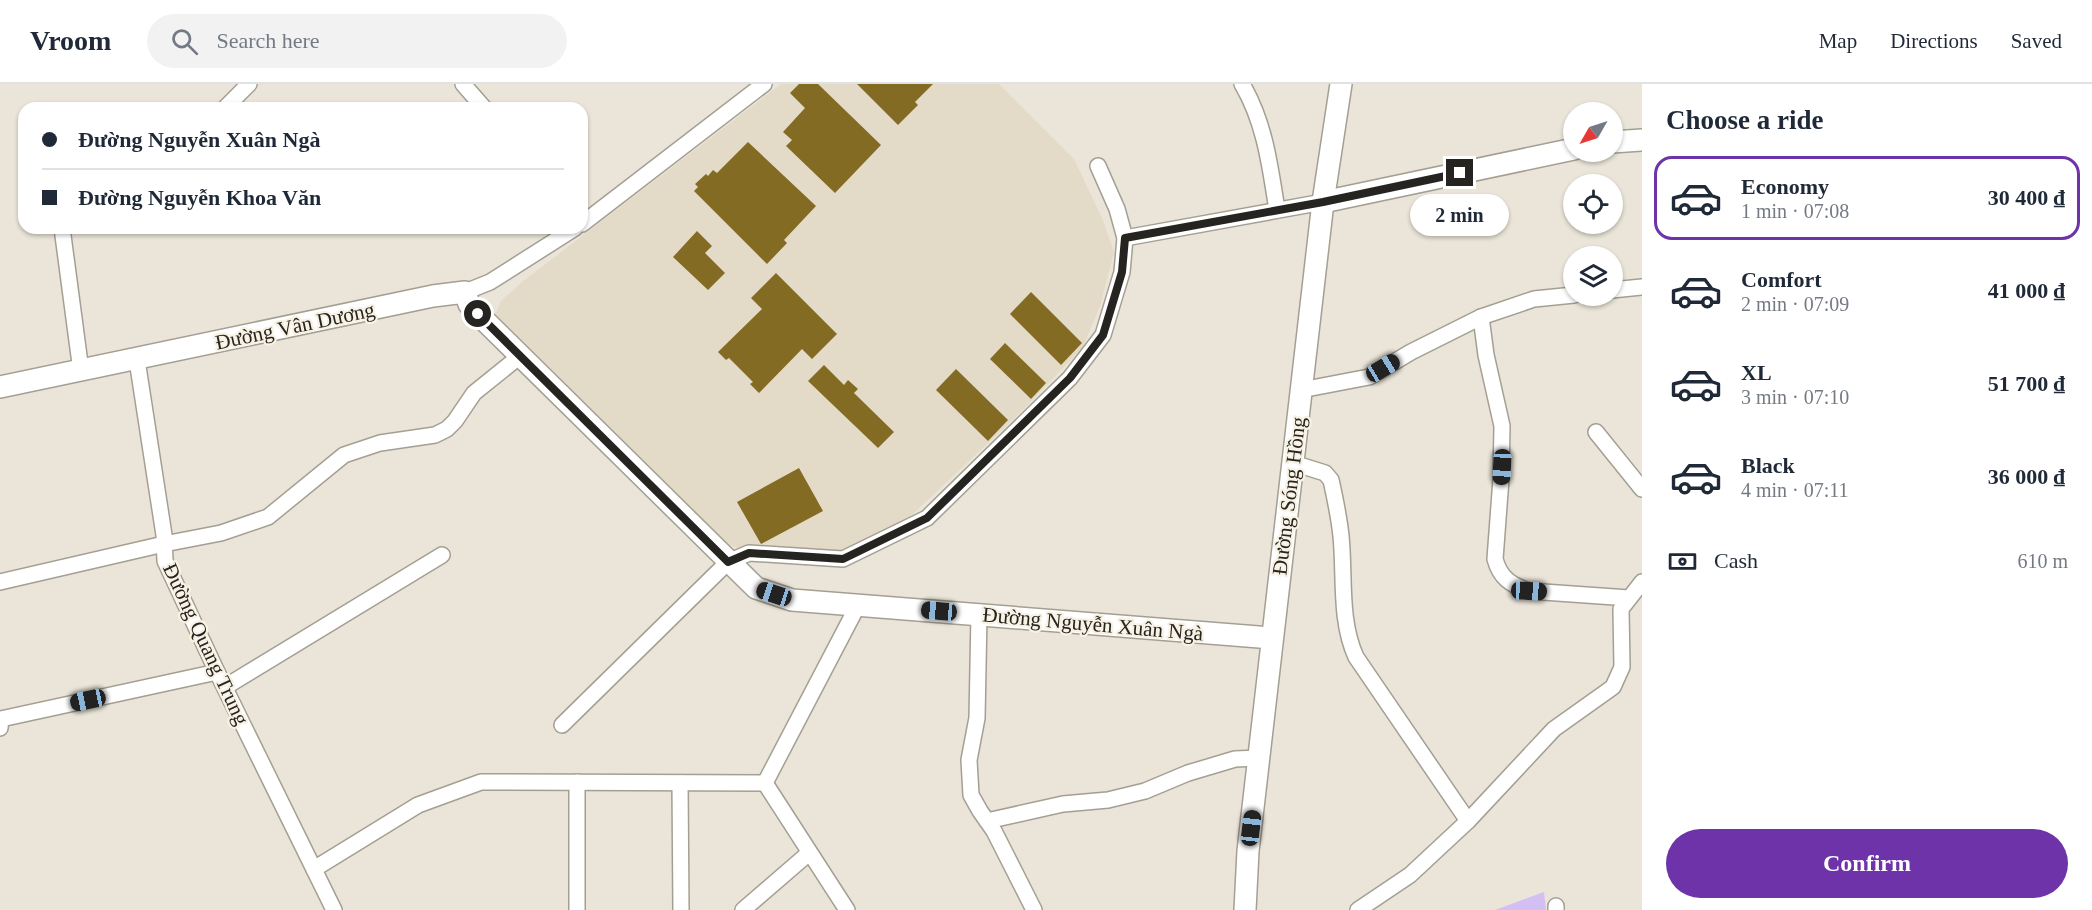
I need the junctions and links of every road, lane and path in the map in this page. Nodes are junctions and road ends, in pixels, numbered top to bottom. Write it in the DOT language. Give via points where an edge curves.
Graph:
graph roads {
  1 [pos="249,84"];
  2 [pos="463,84"];
  3 [pos="764,84"];
  4 [pos="1242,84"];
  5 [pos="1341,84"];
  6 [pos="231,102"];
  7 [pos="479,102"];
  8 [pos="1642,140"];
  9 [pos="1623,141"];
  10 [pos="1563,151"];
  11 [pos="1098,166"];
  12 [pos="1323,202"];
  13 [pos="1276,210"];
  14 [pos="588,219"];
  15 [pos="63,234"];
  16 [pos="565,234"];
  17 [pos="1125,238"];
  18 [pos="1642,287"];
  19 [pos="1623,289"];
  20 [pos="465,292"];
  21 [pos="1563,296"];
  22 [pos="1481,317"];
  23 [pos="520,356"];
  24 [pos="136,360"];
  25 [pos="81,371"];
  26 [pos="0,387"];
  27 [pos="1301,390"];
  28 [pos="1596,432"];
  29 [pos="1293,462"];
  30 [pos="1642,489"];
  31 [pos="164,544"];
  32 [pos="442,555"];
  33 [pos="728,562"];
  34 [pos="0,582"];
  35 [pos="1642,582"];
  36 [pos="1629,598"];
  37 [pos="858,605"];
  38 [pos="979,615"];
  39 [pos="1272,638"];
  40 [pos="217,672"];
  41 [pos="225,687"];
  42 [pos="562,725"];
  43 [pos="0,728"];
  44 [pos="1258,758"];
  45 [pos="577,782"];
  46 [pos="680,783"];
  47 [pos="765,783"];
  48 [pos="987,821"];
  49 [pos="1468,821"];
  50 [pos="809,853"];
  51 [pos="314,869"];
  52 [pos="334,910"];
  53 [pos="577,910"];
  54 [pos="681,910"];
  55 [pos="743,910"];
  56 [pos="847,910"];
  57 [pos="1034,910"];
  58 [pos="1245,910"];
  59 [pos="1358,910"];
  1 -- 6 [label="street"];
  2 -- 7 [label="street"];
  3 -- 14 [label="street, Đường Vân Dương"];
  4 -- 13 [label="street" via="1262,129"];
  5 -- 12 [label="street, Đường Sóng Hồng"];
  8 -- 9 [label="street"];
  10 -- 12 [label="street"];
  11 -- 17 [label="street"];
  12 -- 13 [label="street"];
  12 -- 27 [label="street, Đường Sóng Hồng"];
  13 -- 17 [label="street"];
  15 -- 25 [label="street"];
  16 -- 20 [label="street, Đường Vân Dương" via="490,282"];
  17 -- 33 [label="street" via="1122,272 1103,335 1070,378 927,518 843,559 749,553"];
  18 -- 19 [label="street"];
  20 -- 23 [label="street, Đường Nguyễn Xuân Ngà" via="469,304"];
  20 -- 24 [label="street, Đường Vân Dương"];
  21 -- 22 [label="street" via="1534,299"];
  22 -- 27 [label="street" via="1369,376"];
  22 -- 36 [label="street" via="1502,426 1495,559 1498,571 1514,586 1529,591"];
  23 -- 31 [label="street" via="474,393 447,429 344,455 268,517 221,533"];
  23 -- 33 [label="street, Đường Nguyễn Xuân Ngà"];
  24 -- 25 [label="street, Đường Vân Dương"];
  24 -- 31 [label="street, Đường Quang Trung"];
  25 -- 26 [label="street, Đường Vân Dương"];
  27 -- 29 [label="street, Đường Sóng Hồng"];
  28 -- 30 [label="street"];
  29 -- 39 [label="street, Đường Sóng Hồng"];
  29 -- 49 [label="street" via="1326,473 1331,480 1341,536 1347,628 1356,657"];
  31 -- 34 [label="street"];
  31 -- 40 [label="street, Đường Quang Trung" via="165,561"];
  32 -- 41 [label="street"];
  33 -- 37 [label="street, Đường Nguyễn Xuân Ngà" via="756,588 792,600"];
  33 -- 42 [label="street"];
  35 -- 36 [label="street"];
  36 -- 49 [label="street" via="1621,609 1622,667 1613,687 1554,729"];
  37 -- 38 [label="street, Đường Nguyễn Xuân Ngà"];
  37 -- 47 [label="street"];
  38 -- 39 [label="street, Đường Nguyễn Xuân Ngà"];
  38 -- 48 [label="street" via="977,718 969,760 971,795"];
  39 -- 44 [label="street, Đường Sóng Hồng"];
  40 -- 41 [label="street, Đường Quang Trung"];
  40 -- 43 [label="street" via="1,718"];
  41 -- 51 [label="street, Đường Quang Trung"];
  44 -- 48 [label="street" via="1234,759 1108,800 1063,804"];
  44 -- 58 [label="street, Đường Sóng Hồng"];
  45 -- 46 [label="street"];
  45 -- 51 [label="street" via="481,782 418,805"];
  45 -- 53 [label="street"];
  46 -- 47 [label="street"];
  46 -- 54 [label="street"];
  47 -- 50 [label="street"];
  48 -- 57 [label="street"];
  49 -- 59 [label="street" via="1410,875"];
  50 -- 55 [label="street"];
  50 -- 56 [label="street"];
  51 -- 52 [label="street, Đường Quang Trung"];
}
